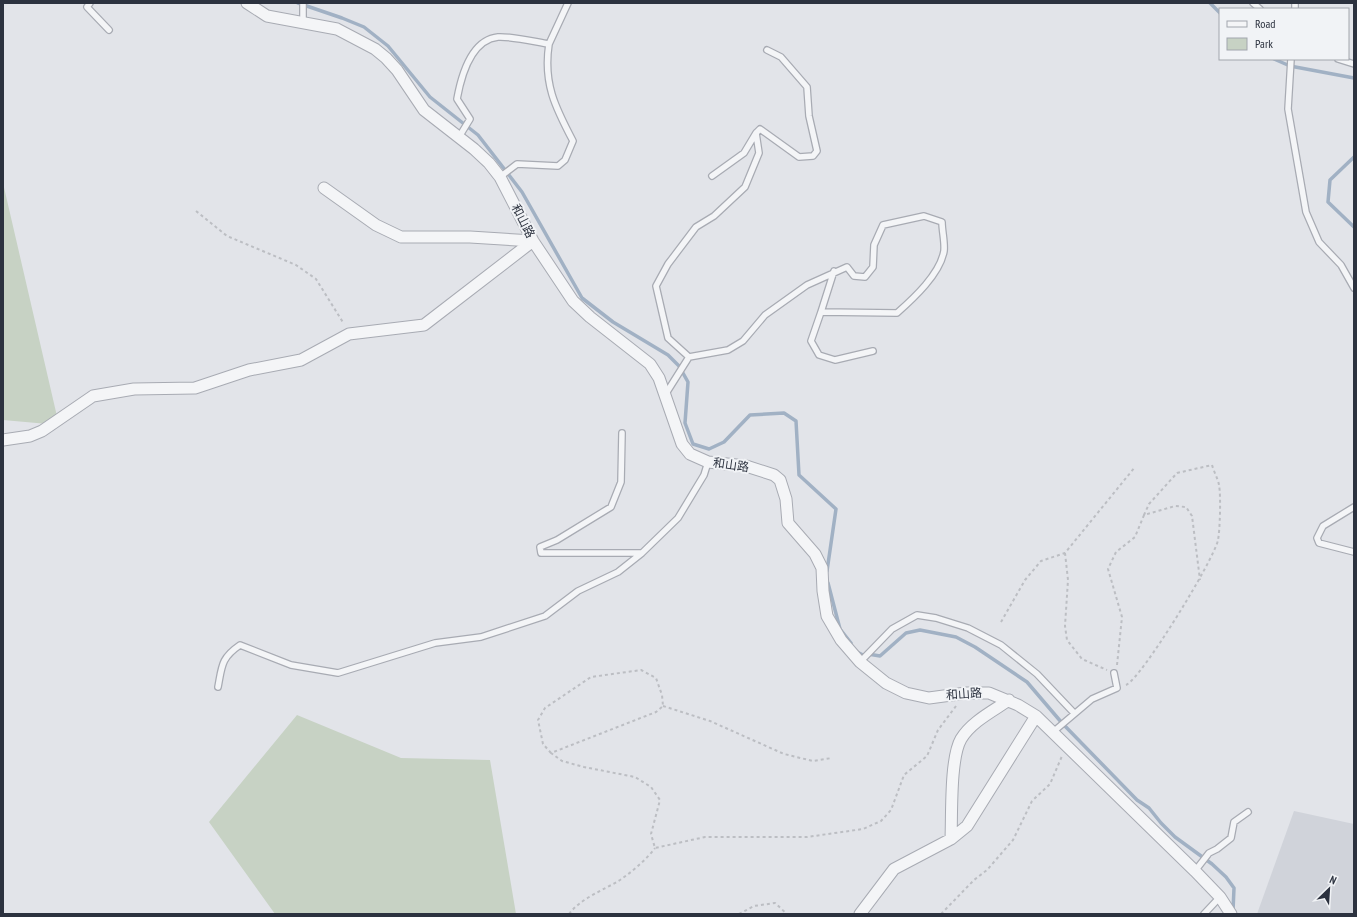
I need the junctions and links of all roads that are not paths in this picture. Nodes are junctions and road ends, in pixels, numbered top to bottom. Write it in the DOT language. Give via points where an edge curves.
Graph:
graph roads {
  1 [pos="90,3"];
  2 [pos="247,3"];
  3 [pos="303,3"];
  4 [pos="568,3"];
  5 [pos="303,23"];
  6 [pos="108,30"];
  7 [pos="549,44"];
  8 [pos="767,50"];
  9 [pos="1291,60"];
  10 [pos="1341,60"];
  11 [pos="1354,64"];
  12 [pos="756,133"];
  13 [pos="459,137"];
  14 [pos="712,176"];
  15 [pos="500,177"];
  16 [pos="324,188"];
  17 [pos="533,241"];
  18 [pos="834,271"];
  19 [pos="1354,288"];
  20 [pos="821,312"];
  21 [pos="873,351"];
  22 [pos="689,357"];
  23 [pos="665,395"];
  24 [pos="622,433"];
  25 [pos="3,440"];
  26 [pos="708,462"];
  27 [pos="1354,507"];
  28 [pos="1354,552"];
  29 [pos="642,553"];
  30 [pos="860,662"];
  31 [pos="1114,673"];
  32 [pos="218,687"];
  33 [pos="1008,700"];
  34 [pos="1074,714"];
  35 [pos="1036,716"];
  36 [pos="1053,732"];
  37 [pos="1248,812"];
  38 [pos="951,839"];
  39 [pos="1195,871"];
  40 [pos="1220,897"];
  41 [pos="860,914"];
  42 [pos="1204,914"];
  43 [pos="1231,914"];
  1 -- 6 [label="lane" via="87,7"];
  2 -- 5 [label="street, 和山路" via="268,16"];
  3 -- 5 [label="lane"];
  4 -- 7 [label="lane"];
  5 -- 13 [label="street, 和山路" via="338,29 386,58 424,110"];
  7 -- 13 [label="lane" via="498,37 487,40 475,48 460,81 457,99 470,119"];
  7 -- 15 [label="lane" via="546,64 555,106 573,141 565,160 558,166 517,164"];
  8 -- 12 [label="lane" via="781,57 807,87 809,116 817,151 813,156 800,157 760,129"];
  9 -- 19 [label="lane" via="1288,109 1306,212 1319,242 1340,265"];
  10 -- 11 [label="lane"];
  12 -- 14 [label="lane" via="744,153"];
  12 -- 22 [label="lane" via="759,153 745,187 714,216 696,227 668,264 656,286 668,338"];
  13 -- 15 [label="street, 和山路" via="489,163"];
  15 -- 17 [label="street, 和山路"];
  16 -- 17 [label="street" via="376,225 401,237 470,237"];
  17 -- 23 [label="street, 和山路" via="574,301 590,317 650,364 659,378"];
  17 -- 25 [label="street" via="424,325 350,334 301,360 249,370 195,388 134,389 93,396 30,436"];
  18 -- 20 [label="lane"];
  18 -- 20 [label="lane" via="847,267 854,276 865,278 872,267 874,245 883,225 924,216 942,222 944,251 934,272 918,294 897,313"];
  18 -- 22 [label="lane" via="807,285 765,314 743,341 728,350"];
  20 -- 21 [label="lane" via="811,341 819,355 835,360"];
  22 -- 23 [label="lane"];
  23 -- 26 [label="street, 和山路" via="682,444 690,454"];
  24 -- 29 [label="lane" via="622,482 611,507 557,540 540,547 541,553"];
  26 -- 29 [label="lane" via="704,475 678,518"];
  26 -- 30 [label="street, 和山路" via="746,466 774,474 780,480 786,499 788,523 815,554 822,568 828,616 841,640"];
  27 -- 28 [label="lane" via="1323,526 1317,538 1319,543"];
  29 -- 32 [label="lane" via="618,572 578,591 545,616 481,637 435,643 338,673 291,665 240,645 229,653 223,662"];
  30 -- 33 [label="street, 和山路" via="886,683 906,693 929,698 989,693"];
  30 -- 34 [label="lane" via="892,629 917,615 936,618 968,628 1001,645 1037,674"];
  31 -- 34 [label="lane" via="1117,688 1092,699"];
  33 -- 35 [label="street, 和山路"];
  33 -- 38 [label="street" via="971,727 961,739 953,770"];
  34 -- 36 [label="lane"];
  35 -- 36 [label="street, 和山路"];
  35 -- 38 [label="street" via="967,826"];
  36 -- 39 [label="street, 和山路"];
  37 -- 39 [label="lane" via="1234,822 1231,838 1218,850 1209,853"];
  38 -- 41 [label="street" via="894,869"];
  39 -- 40 [label="street, 和山路"];
  40 -- 42 [label="lane"];
  40 -- 43 [label="street, 和山路"];
}
